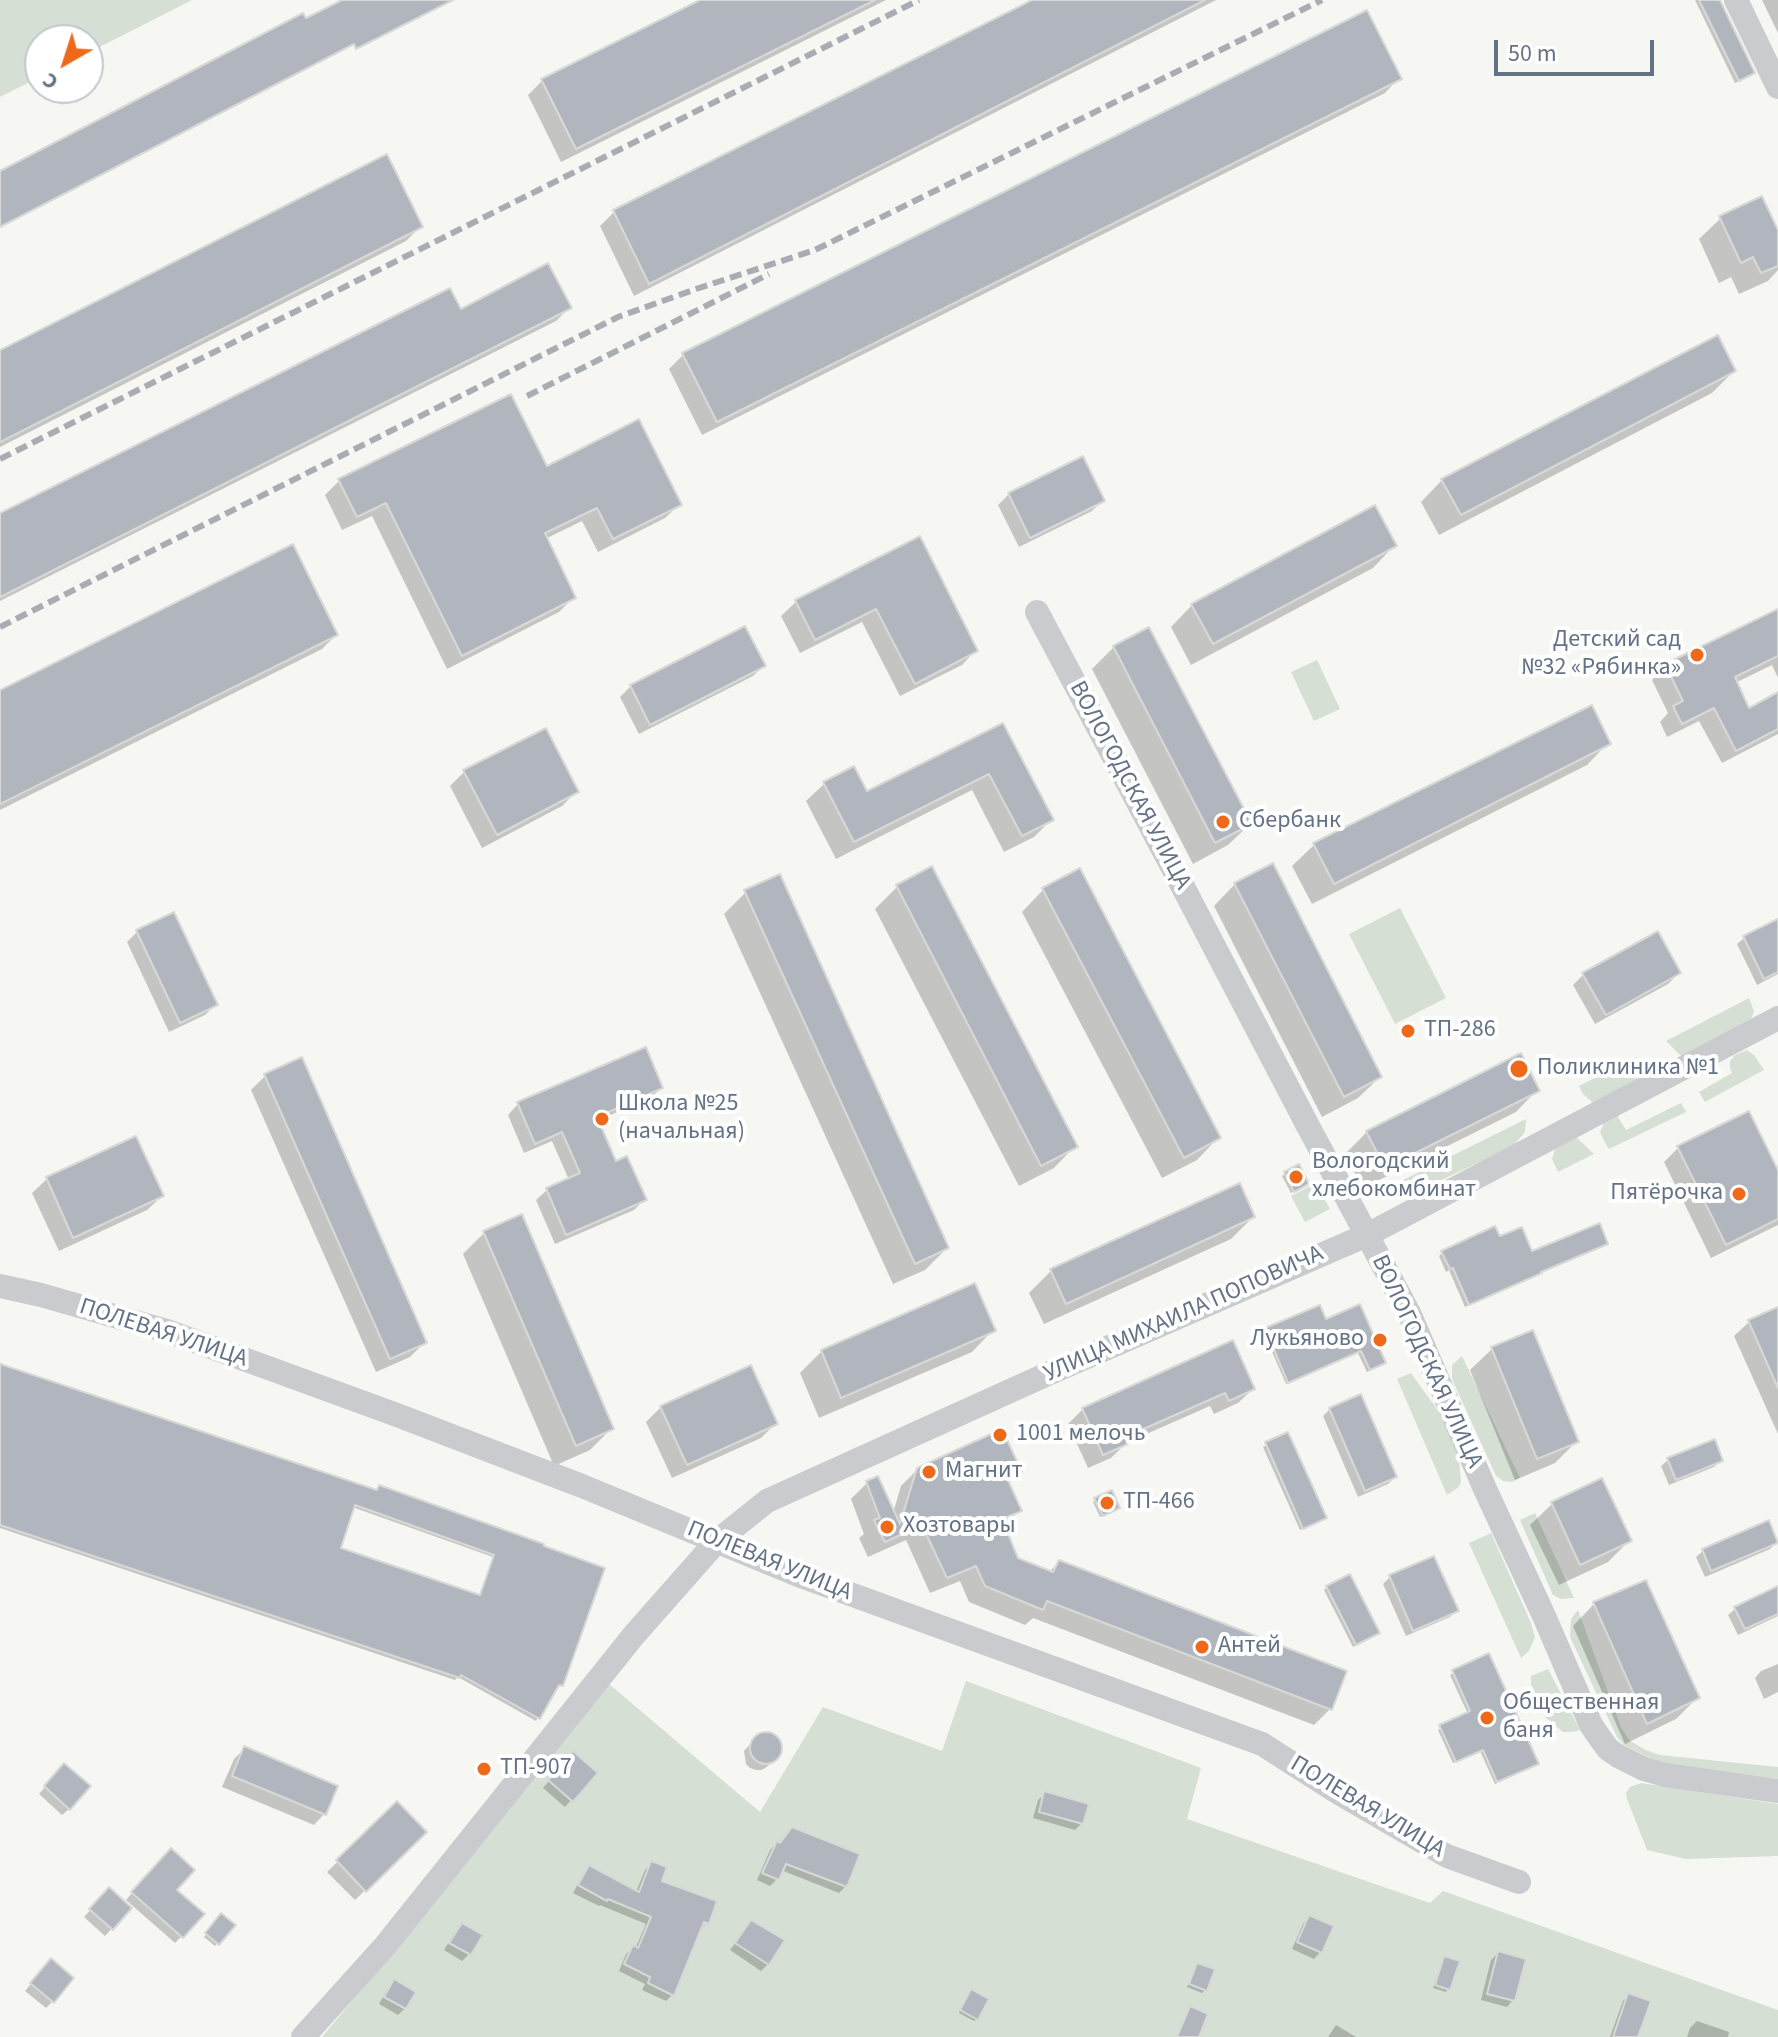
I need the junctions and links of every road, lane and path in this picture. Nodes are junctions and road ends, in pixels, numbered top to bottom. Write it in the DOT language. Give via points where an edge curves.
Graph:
graph roads {
  1 [pos="1736,0"];
  2 [pos="1778,87"];
  3 [pos="1037,612"];
  4 [pos="1778,1018"];
  5 [pos="1367,1235"];
  6 [pos="0,1286"];
  7 [pos="717,1541"];
  8 [pos="1778,1791"];
  9 [pos="1519,1882"];
  10 [pos="303,2037"];
  1 -- 2 [label="street"];
  3 -- 5 [label="street, ВОЛОГОДСКАЯ УЛИЦА"];
  4 -- 5 [label="street, УЛИЦА МИХАИЛА ПОПОВИЧА"];
  5 -- 7 [label="street, УЛИЦА МИХАИЛА ПОПОВИЧА" via="767,1501"];
  5 -- 8 [label="street, ВОЛОГОДСКАЯ УЛИЦА" via="1409,1313 1591,1725 1608,1749 1665,1775"];
  6 -- 7 [label="street, ПОЛЕВАЯ УЛИЦА" via="167,1331"];
  7 -- 9 [label="street, ПОЛЕВАЯ УЛИЦА" via="1262,1744 1447,1856"];
  7 -- 10 [label="street, УЛИЦА МИХАИЛА ПОПОВИЧА" via="634,1635 385,1946"];
}
